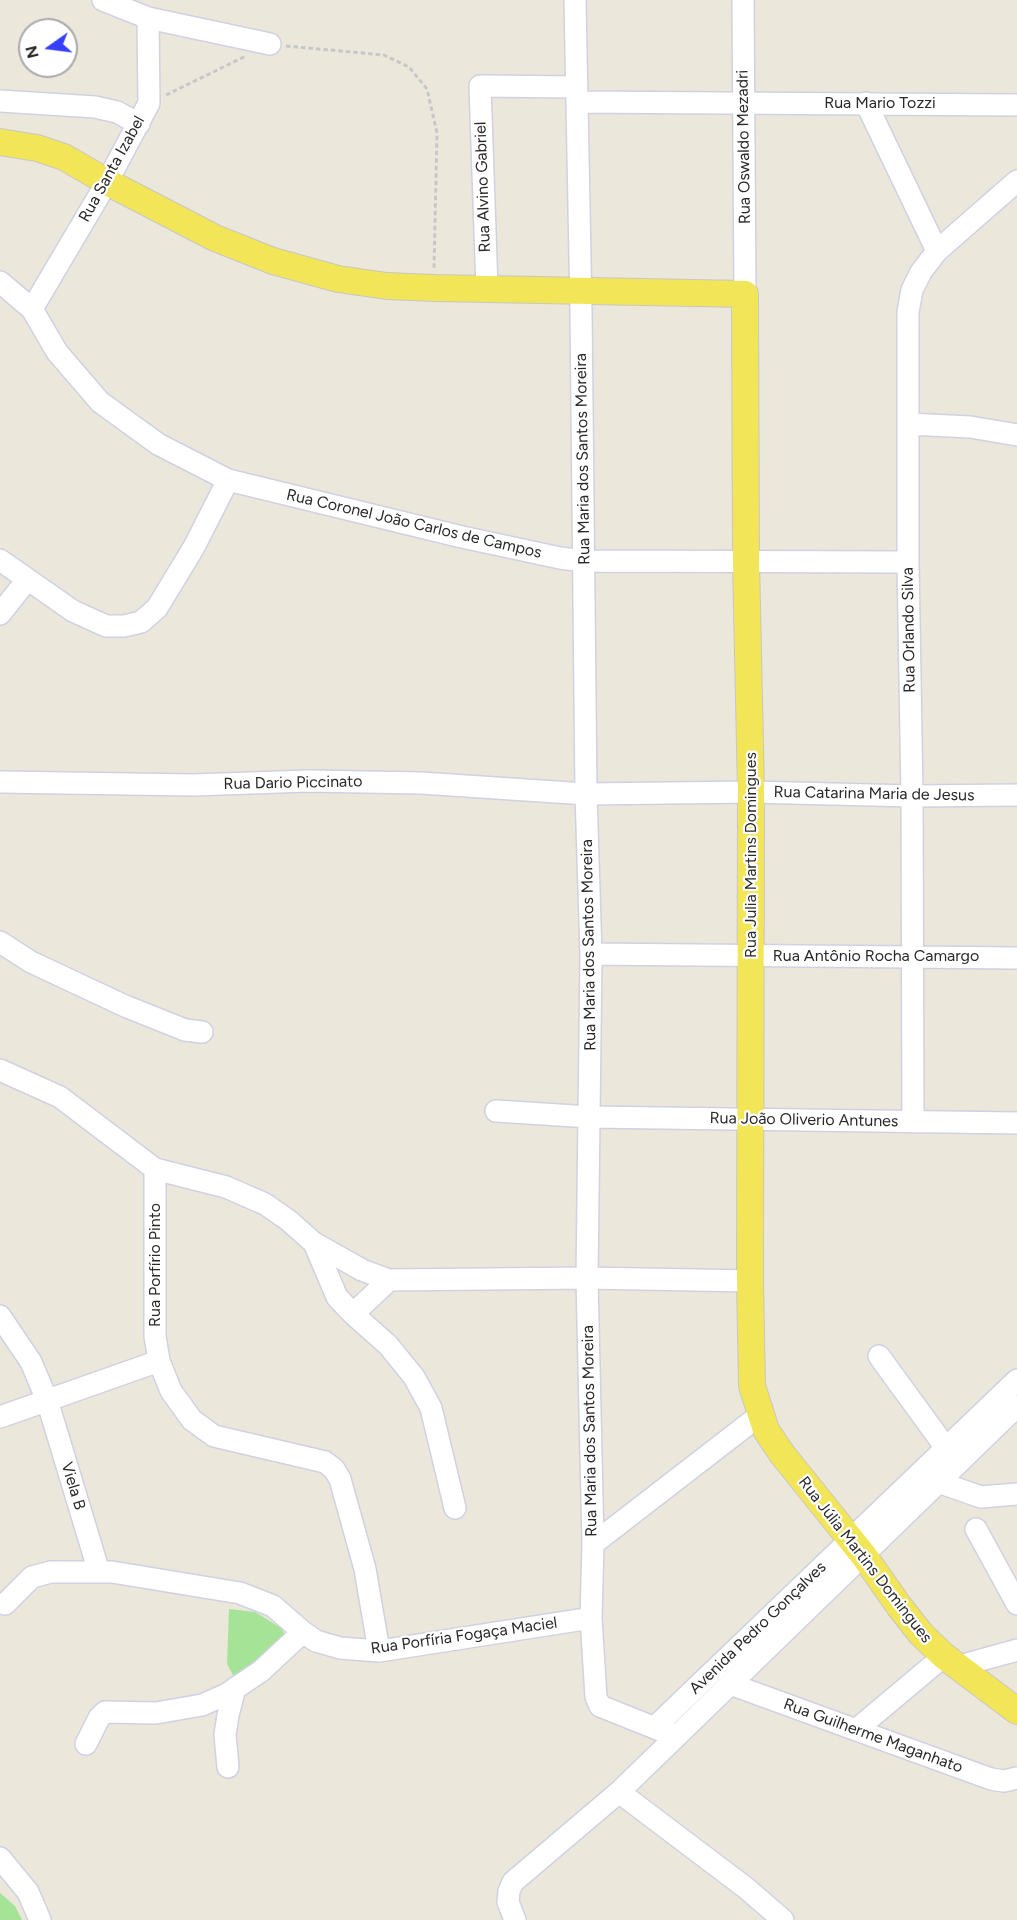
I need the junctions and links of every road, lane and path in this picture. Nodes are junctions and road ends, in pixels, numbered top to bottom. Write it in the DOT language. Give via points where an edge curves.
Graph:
graph roads {
  1 [pos="103,0"];
  2 [pos="575,0"];
  3 [pos="742,0"];
  4 [pos="148,18"];
  5 [pos="270,44"];
  6 [pos="480,86"];
  7 [pos="577,94"];
  8 [pos="0,102"];
  9 [pos="743,102"];
  10 [pos="149,103"];
  11 [pos="866,103"];
  12 [pos="1016,106"];
  13 [pos="139,124"];
  14 [pos="0,142"];
  15 [pos="1017,181"];
  16 [pos="107,182"];
  17 [pos="938,251"];
  18 [pos="0,282"];
  19 [pos="435,288"];
  20 [pos="487,289"];
  21 [pos="581,291"];
  22 [pos="745,294"];
  23 [pos="32,309"];
  24 [pos="908,424"];
  25 [pos="1017,435"];
  26 [pos="228,480"];
  27 [pos="0,560"];
  28 [pos="584,561"];
  29 [pos="746,561"];
  30 [pos="908,562"];
  31 [pos="27,580"];
  32 [pos="0,614"];
  33 [pos="0,782"];
  34 [pos="751,792"];
  35 [pos="586,794"];
  36 [pos="1017,795"];
  37 [pos="912,796"];
  38 [pos="0,942"];
  39 [pos="591,954"];
  40 [pos="752,955"];
  41 [pos="913,956"];
  42 [pos="1017,958"];
  43 [pos="202,1032"];
  44 [pos="0,1070"];
  45 [pos="496,1111"];
  46 [pos="590,1117"];
  47 [pos="751,1119"];
  48 [pos="913,1122"];
  49 [pos="1017,1123"];
  50 [pos="155,1169"];
  51 [pos="314,1243"];
  52 [pos="587,1278"];
  53 [pos="389,1280"];
  54 [pos="750,1281"];
  55 [pos="353,1314"];
  56 [pos="0,1316"];
  57 [pos="879,1356"];
  58 [pos="159,1361"];
  59 [pos="1017,1380"];
  60 [pos="47,1400"];
  61 [pos="1017,1406"];
  62 [pos="760,1415"];
  63 [pos="0,1417"];
  64 [pos="946,1448"];
  65 [pos="938,1482"];
  66 [pos="1017,1494"];
  67 [pos="455,1508"];
  68 [pos="976,1529"];
  69 [pos="593,1544"];
  70 [pos="857,1548"];
  71 [pos="99,1572"];
  72 [pos="5,1604"];
  73 [pos="1017,1604"];
  74 [pos="591,1618"];
  75 [pos="303,1632"];
  76 [pos="1017,1650"];
  77 [pos="380,1651"];
  78 [pos="951,1661"];
  79 [pos="730,1684"];
  80 [pos="235,1688"];
  81 [pos="1017,1711"];
  82 [pos="655,1727"];
  83 [pos="857,1730"];
  84 [pos="675,1736"];
  85 [pos="86,1744"];
  86 [pos="228,1767"];
  87 [pos="1017,1779"];
  88 [pos="619,1792"];
  89 [pos="0,1858"];
  90 [pos="40,1920"];
  91 [pos="515,1920"];
  92 [pos="783,1920"];
  1 -- 4 [label="street"];
  2 -- 7 [label="street, Rua Maria dos Santos Moreira"];
  3 -- 9 [label="street, Rua Oswaldo Mezadri"];
  4 -- 5 [label="street"];
  4 -- 10 [label="street, Rua Santa Izabel"];
  5 -- 10 [label="path"];
  5 -- 19 [label="path" via="384,55 409,67 427,89 437,133"];
  6 -- 7 [label="street, Rua Mario Tozzi"];
  6 -- 20 [label="street, Rua Alvino Gabriel"];
  7 -- 9 [label="street, Rua Mario Tozzi"];
  7 -- 21 [label="street, Rua Maria dos Santos Moreira"];
  8 -- 13 [label="street" via="95,107 117,112"];
  9 -- 11 [label="street, Rua Mario Tozzi"];
  9 -- 22 [label="street, Rua Oswaldo Mezadri"];
  10 -- 13 [label="street, Rua Santa Izabel"];
  11 -- 12 [label="street, Rua Mario Tozzi"];
  11 -- 17 [label="street"];
  13 -- 16 [label="street, Rua Santa Izabel"];
  14 -- 16 [label="main road" via="64,157"];
  15 -- 17 [label="street, Rua Orlando Silva"];
  16 -- 19 [label="main road" via="214,238 273,261 338,279"];
  16 -- 23 [label="street, Rua Santa Izabel"];
  17 -- 24 [label="street, Rua Orlando Silva" via="912,290 908,312"];
  18 -- 23 [label="street, Rua Coronel João Carlos de Campos"];
  19 -- 20 [label="main road"];
  20 -- 21 [label="main road"];
  21 -- 22 [label="main road"];
  21 -- 28 [label="street, Rua Maria dos Santos Moreira"];
  22 -- 29 [label="main road, Rua Julia Martins Domingues"];
  23 -- 26 [label="street, Rua Coronel João Carlos de Campos" via="57,352 100,402 158,444"];
  24 -- 25 [label="street" via="970,427"];
  24 -- 30 [label="street, Rua Orlando Silva"];
  26 -- 28 [label="street, Rua Coronel João Carlos de Campos" via="462,537"];
  26 -- 31 [label="street" via="158,608 141,622 106,626"];
  27 -- 31 [label="street"];
  28 -- 29 [label="street, Rua Coronel João Carlos de Campos"];
  28 -- 35 [label="street, Rua Maria dos Santos Moreira"];
  29 -- 30 [label="street, Rua Coronel João Carlos de Campos"];
  29 -- 34 [label="main road, Rua Julia Martins Domingues"];
  30 -- 37 [label="street, Rua Orlando Silva"];
  31 -- 32 [label="street"];
  33 -- 35 [label="street, Rua Dario Piccinato" via="420,783"];
  34 -- 35 [label="street, Rua Catarina Maria de Jesus"];
  34 -- 37 [label="street, Rua Catarina Maria de Jesus"];
  34 -- 40 [label="main road, Rua Julia Martins Domingues"];
  35 -- 39 [label="street, Rua Maria dos Santos Moreira"];
  36 -- 37 [label="street, Rua Catarina Maria de Jesus"];
  37 -- 41 [label="street, Rua Orlando Silva"];
  38 -- 43 [label="street" via="31,962 125,1006 185,1030"];
  39 -- 40 [label="street, Rua Antônio Rocha Camargo"];
  39 -- 46 [label="street, Rua Maria dos Santos Moreira"];
  40 -- 41 [label="street, Rua Antônio Rocha Camargo"];
  40 -- 47 [label="main road, Rua Julia Martins Domingues"];
  41 -- 42 [label="street, Rua Antônio Rocha Camargo"];
  41 -- 48 [label="street, Rua Orlando Silva"];
  44 -- 50 [label="street" via="60,1097"];
  45 -- 46 [label="street, Rua João Oliverio Antunes"];
  46 -- 47 [label="street, Rua João Oliverio Antunes"];
  46 -- 52 [label="street, Rua Maria dos Santos Moreira"];
  47 -- 48 [label="street, Rua João Oliverio Antunes"];
  47 -- 54 [label="main road, Rua Julia Martins Domingues"];
  48 -- 49 [label="street, Rua João Oliverio Antunes"];
  50 -- 51 [label="street" via="226,1187 265,1204"];
  50 -- 58 [label="street, Rua Porfírio Pinto" via="154,1336"];
  51 -- 53 [label="street"];
  51 -- 55 [label="street" via="337,1298"];
  52 -- 53 [label="street"];
  52 -- 54 [label="street"];
  52 -- 69 [label="street, Rua Maria dos Santos Moreira"];
  53 -- 55 [label="street"];
  54 -- 62 [label="main road, Rua Julia Martins Domingues" via="752,1386"];
  55 -- 67 [label="street" via="388,1345 414,1377 431,1408"];
  56 -- 60 [label="street, Viela B" via="31,1362"];
  57 -- 64 [label="street"];
  58 -- 60 [label="street"];
  58 -- 77 [label="street, Rua Porfírio Pinto" via="171,1391 192,1420 214,1436 325,1462 334,1469 364,1569"];
  59 -- 64 [label="street, Avenida Pedro Gonçalves"];
  60 -- 63 [label="street"];
  60 -- 71 [label="street, Viela B"];
  61 -- 65 [label="street, Avenida Pedro Gonçalves"];
  62 -- 69 [label="street"];
  62 -- 70 [label="main road, Rua Júlia Martins Domingues" via="782,1454"];
  64 -- 70 [label="street, Avenida Pedro Gonçalves"];
  65 -- 66 [label="street" via="981,1497"];
  65 -- 70 [label="street, Avenida Pedro Gonçalves"];
  68 -- 73 [label="street"];
  69 -- 74 [label="street, Rua Maria dos Santos Moreira"];
  70 -- 78 [label="main road, Rua Júlia Martins Domingues" via="906,1616"];
  70 -- 79 [label="street, Avenida Pedro Gonçalves"];
  70 -- 82 [label="street, Avenida Pedro Gonçalves"];
  71 -- 72 [label="street, Rua Porfíria Fogaça Maciel" via="51,1572 32,1577"];
  71 -- 75 [label="street, Rua Porfíria Fogaça Maciel" via="240,1593 273,1606"];
  74 -- 77 [label="street, Rua Porfíria Fogaça Maciel"];
  74 -- 82 [label="street, Rua Maria dos Santos Moreira" via="600,1706"];
  75 -- 77 [label="street, Rua Porfíria Fogaça Maciel" via="316,1641 340,1648"];
  75 -- 80 [label="street" via="261,1671"];
  76 -- 78 [label="street"];
  78 -- 81 [label="main road, Rua Júlia Martins Domingues"];
  78 -- 83 [label="street"];
  79 -- 83 [label="street, Rua Guilherme Maganhato"];
  79 -- 84 [label="street, Avenida Pedro Gonçalves"];
  80 -- 85 [label="street" via="202,1705 156,1713 105,1712"];
  80 -- 86 [label="street" via="225,1736"];
  82 -- 84 [label="street, Rua Maria dos Santos Moreira"];
  83 -- 87 [label="street, Rua Guilherme Maganhato" via="991,1779"];
  84 -- 88 [label="street, Avenida Pedro Gonçalves"];
  88 -- 91 [label="street, Avenida Pedro Gonçalves" via="513,1882 508,1902"];
  88 -- 92 [label="street"];
  89 -- 90 [label="street" via="28,1892"];
}
